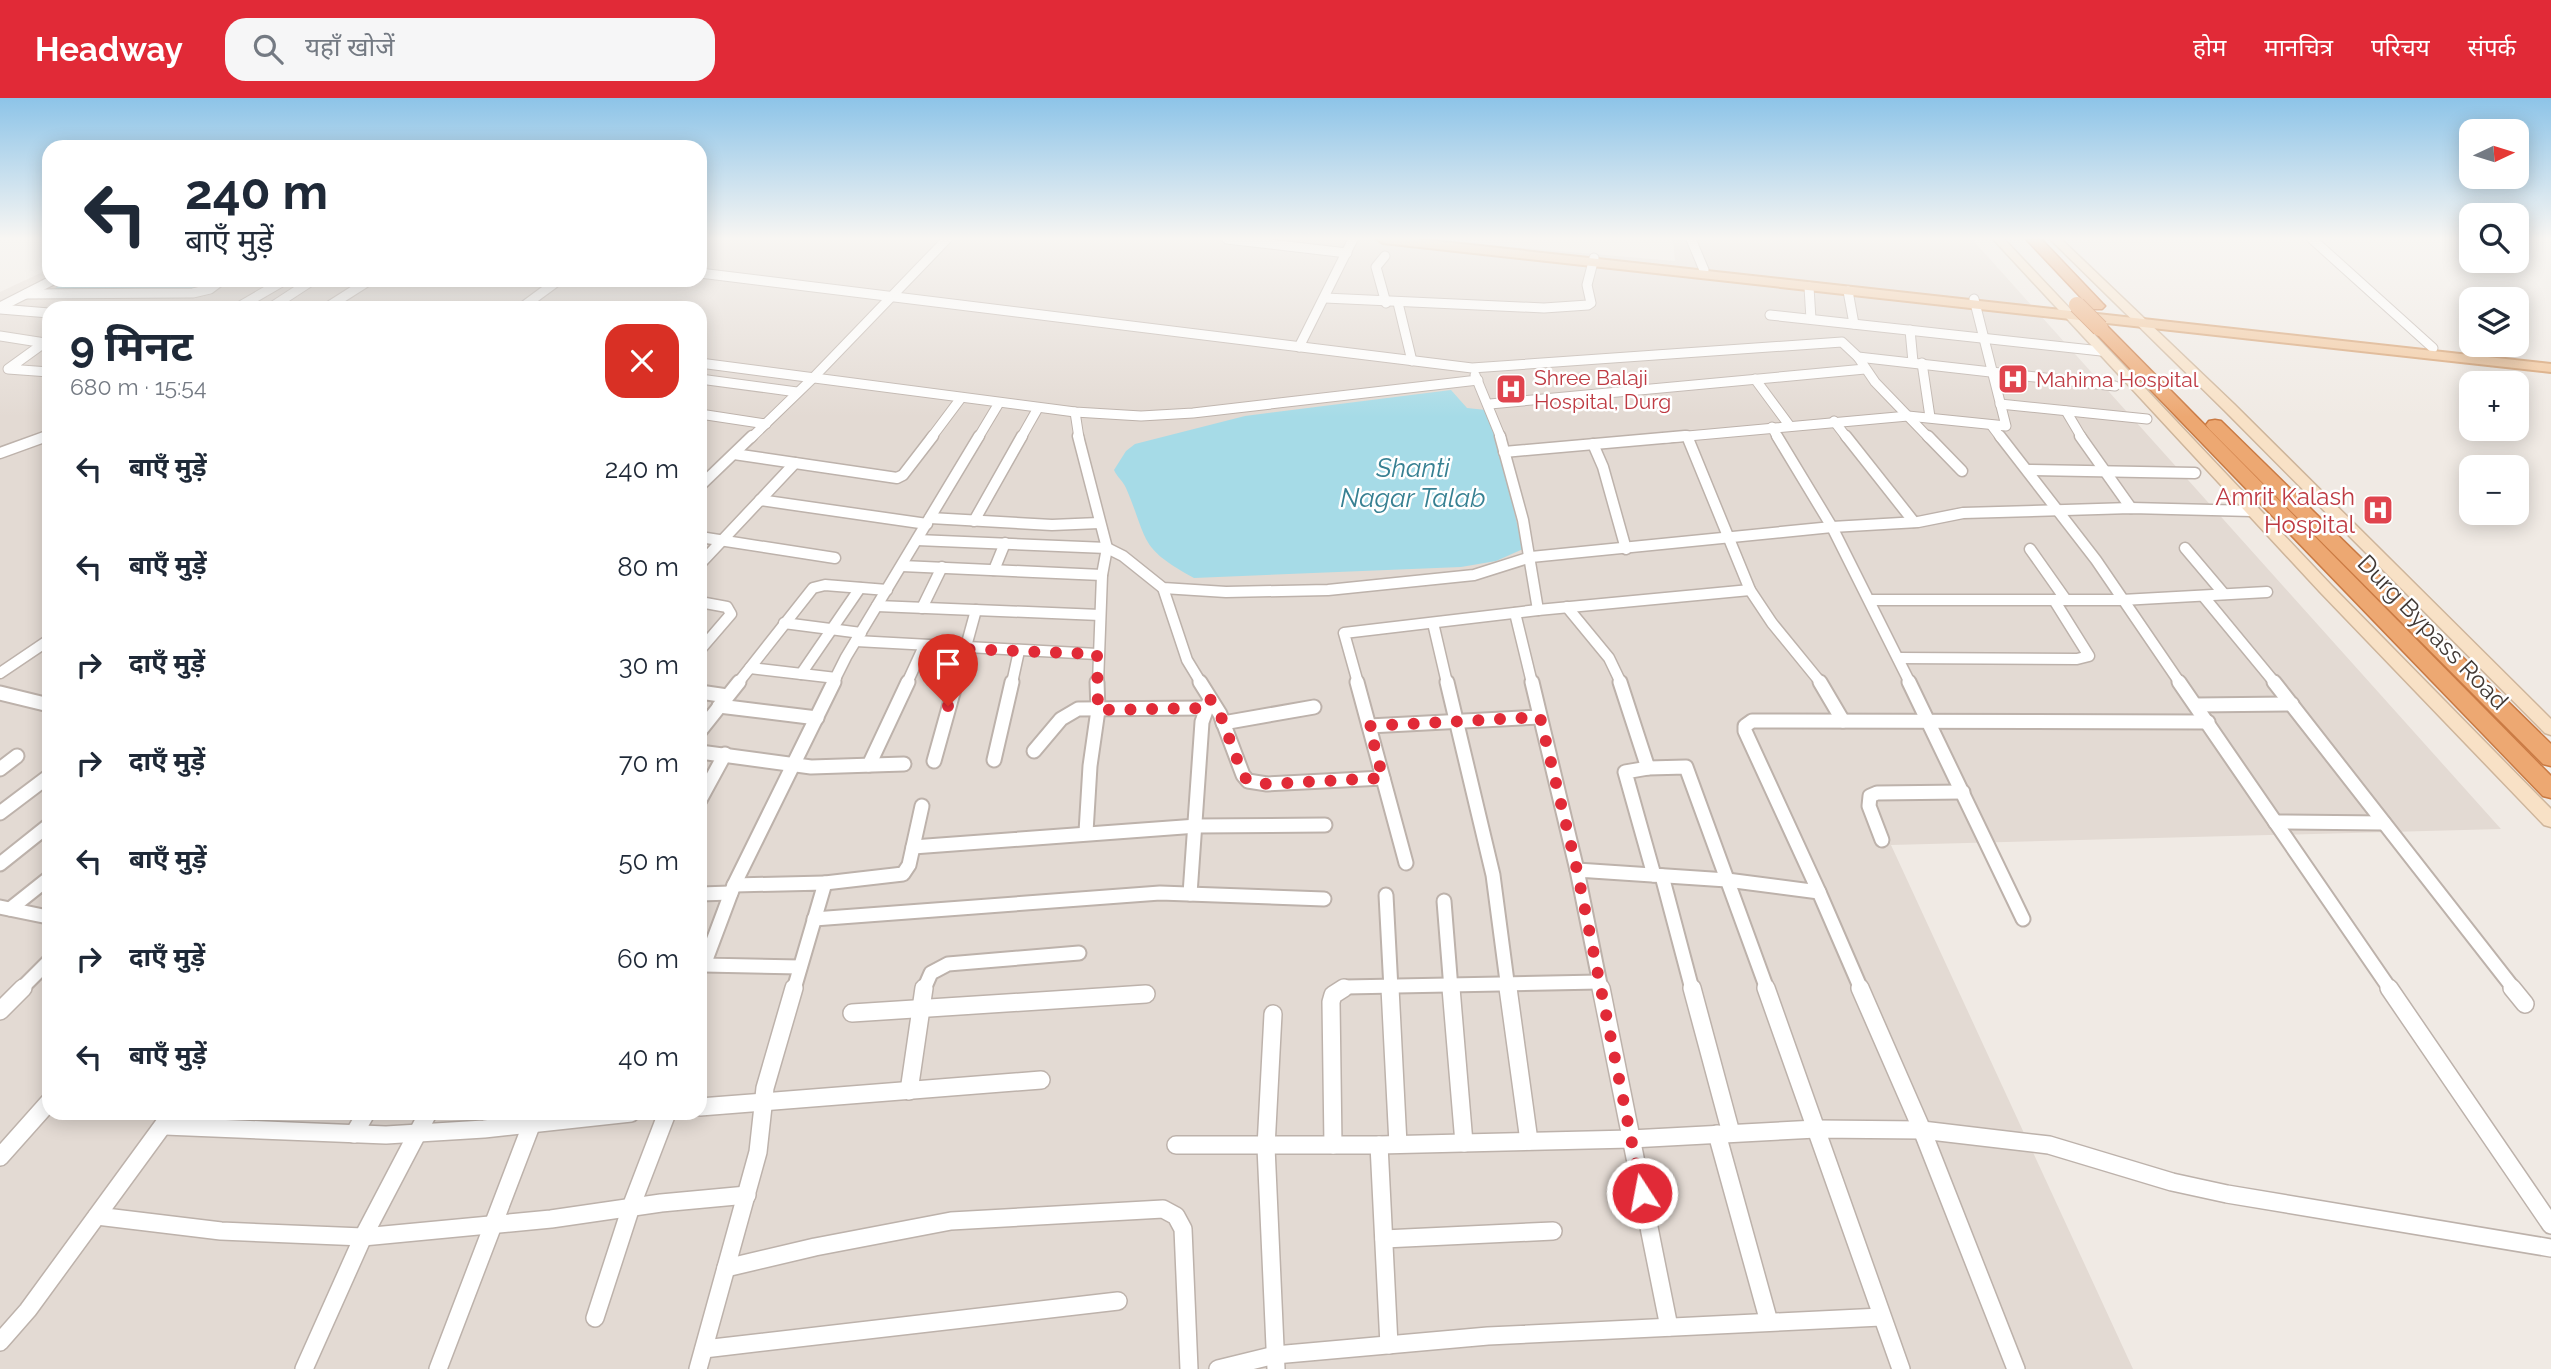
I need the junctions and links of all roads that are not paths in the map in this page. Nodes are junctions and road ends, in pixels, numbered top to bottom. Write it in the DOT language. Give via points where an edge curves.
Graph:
graph roads {
  1 [pos="18,298"];
  2 [pos="889,298"];
  3 [pos="892,298"];
  4 [pos="1325,298"];
  5 [pos="1329,298"];
  6 [pos="1384,298"];
  7 [pos="1590,298"];
  8 [pos="1810,298"];
  9 [pos="1849,298"];
  10 [pos="1932,298"];
  11 [pos="1944,298"];
  12 [pos="2056,298"];
  13 [pos="2059,298"];
  14 [pos="2090,298"];
  15 [pos="2104,298"];
  16 [pos="2378,298"];
  17 [pos="1975,302"];
  18 [pos="1385,303"];
  19 [pos="1398,303"];
  20 [pos="2097,306"];
  21 [pos="0,308"];
  22 [pos="2068,310"];
  23 [pos="42,312"];
  24 [pos="1770,315"];
  25 [pos="1811,319"];
  26 [pos="2124,323"];
  27 [pos="1854,324"];
  28 [pos="1910,330"];
  29 [pos="0,336"];
  30 [pos="1983,338"];
  31 [pos="42,342"];
  32 [pos="2372,345"];
  33 [pos="42,346"];
  34 [pos="1299,347"];
  35 [pos="2433,348"];
  36 [pos="2101,351"];
  37 [pos="1857,356"];
  38 [pos="1412,361"];
  39 [pos="1917,362"];
  40 [pos="2551,362"];
  41 [pos="707,364"];
  42 [pos="1472,368"];
  43 [pos="2551,368"];
  44 [pos="1865,369"];
  45 [pos="42,371"];
  46 [pos="1990,371"];
  47 [pos="813,378"];
  48 [pos="1755,379"];
  49 [pos="707,380"];
  50 [pos="1478,380"];
  51 [pos="2115,386"];
  52 [pos="797,393"];
  53 [pos="961,398"];
  54 [pos="999,403"];
  55 [pos="1490,404"];
  56 [pos="2000,404"];
  57 [pos="1038,408"];
  58 [pos="2066,411"];
  59 [pos="1075,412"];
  60 [pos="707,416"];
  61 [pos="1908,416"];
  62 [pos="1930,417"];
  63 [pos="2147,419"];
  64 [pos="1834,421"];
  65 [pos="766,424"];
  66 [pos="1790,425"];
  67 [pos="1992,426"];
  68 [pos="1772,427"];
  69 [pos="1688,436"];
  70 [pos="42,438"];
  71 [pos="1592,444"];
  72 [pos="1504,452"];
  73 [pos="0,453"];
  74 [pos="734,454"];
  75 [pos="795,463"];
  76 [pos="2028,470"];
  77 [pos="1962,471"];
  78 [pos="2106,472"];
  79 [pos="2195,474"];
  80 [pos="707,479"];
  81 [pos="760,500"];
  82 [pos="2131,508"];
  83 [pos="2057,509"];
  84 [pos="2252,511"];
  85 [pos="929,521"];
  86 [pos="974,521"];
  87 [pos="1914,522"];
  88 [pos="1099,523"];
  89 [pos="1832,527"];
  90 [pos="1728,537"];
  91 [pos="707,538"];
  92 [pos="917,540"];
  93 [pos="722,541"];
  94 [pos="1005,543"];
  95 [pos="1107,548"];
  96 [pos="2185,548"];
  97 [pos="1626,549"];
  98 [pos="2030,549"];
  99 [pos="707,557"];
  100 [pos="1531,557"];
  101 [pos="835,558"];
  102 [pos="902,566"];
  103 [pos="942,567"];
  104 [pos="994,570"];
  105 [pos="1102,575"];
  106 [pos="860,588"];
  107 [pos="1163,589"];
  108 [pos="887,590"];
  109 [pos="1750,590"];
  110 [pos="2267,592"];
  111 [pos="2224,594"];
  112 [pos="2204,597"];
  113 [pos="1870,600"];
  114 [pos="2060,600"];
  115 [pos="2122,600"];
  116 [pos="707,603"];
  117 [pos="877,606"];
  118 [pos="1567,607"];
  119 [pos="922,608"];
  120 [pos="976,610"];
  121 [pos="1538,610"];
  122 [pos="1515,614"];
  123 [pos="1100,615"];
  124 [pos="784,623"];
  125 [pos="1433,624"];
  126 [pos="832,629"];
  127 [pos="859,637"];
  128 [pos="707,642"];
  129 [pos="42,645"];
  130 [pos="924,646"];
  131 [pos="964,649"];
  132 [pos="1019,651"];
  133 [pos="1097,654"];
  134 [pos="1898,658"];
  135 [pos="750,668"];
  136 [pos="0,673"];
  137 [pos="801,674"];
  138 [pos="836,678"];
  139 [pos="0,693"];
  140 [pos="707,695"];
  141 [pos="723,701"];
  142 [pos="42,703"];
  143 [pos="1208,703"];
  144 [pos="2292,704"];
  145 [pos="2196,705"];
  146 [pos="1314,707"];
  147 [pos="1098,710"];
  148 [pos="1540,717"];
  149 [pos="817,718"];
  150 [pos="1843,721"];
  151 [pos="707,722"];
  152 [pos="1456,722"];
  153 [pos="2208,722"];
  154 [pos="1223,723"];
  155 [pos="1928,723"];
  156 [pos="1369,726"];
  157 [pos="2551,729"];
  158 [pos="1034,751"];
  159 [pos="707,753"];
  160 [pos="725,754"];
  161 [pos="17,756"];
  162 [pos="2551,758"];
  163 [pos="994,760"];
  164 [pos="934,761"];
  165 [pos="904,764"];
  166 [pos="792,765"];
  167 [pos="869,765"];
  168 [pos="1648,768"];
  169 [pos="0,769"];
  170 [pos="1383,778"];
  171 [pos="42,781"];
  172 [pos="707,787"];
  173 [pos="2551,790"];
  174 [pos="1963,792"];
  175 [pos="922,806"];
  176 [pos="0,813"];
  177 [pos="2551,820"];
  178 [pos="2275,822"];
  179 [pos="2384,823"];
  180 [pos="1325,825"];
  181 [pos="1197,826"];
  182 [pos="42,831"];
  183 [pos="1086,832"];
  184 [pos="1882,840"];
  185 [pos="913,847"];
  186 [pos="1406,863"];
  187 [pos="0,864"];
  188 [pos="1577,870"];
  189 [pos="1658,876"];
  190 [pos="1727,880"];
  191 [pos="42,883"];
  192 [pos="825,883"];
  193 [pos="733,889"];
  194 [pos="1819,892"];
  195 [pos="707,893"];
  196 [pos="1190,894"];
  197 [pos="1386,895"];
  198 [pos="1324,899"];
  199 [pos="1444,901"];
  200 [pos="5,908"];
  201 [pos="42,916"];
  202 [pos="814,919"];
  203 [pos="2023,919"];
  204 [pos="707,953"];
  205 [pos="1079,953"];
  206 [pos="800,967"];
  207 [pos="42,968"];
  208 [pos="707,968"];
  209 [pos="1599,982"];
  210 [pos="1508,985"];
  211 [pos="1451,987"];
  212 [pos="1390,988"];
  213 [pos="1146,994"];
  214 [pos="2525,1004"];
  215 [pos="920,1008"];
  216 [pos="0,1011"];
  217 [pos="852,1013"];
  218 [pos="1273,1014"];
  219 [pos="1041,1080"];
  220 [pos="909,1091"];
  221 [pos="764,1102"];
  222 [pos="707,1106"];
  223 [pos="42,1110"];
  224 [pos="167,1120"];
  225 [pos="180,1120"];
  226 [pos="362,1120"];
  227 [pos="424,1120"];
  228 [pos="562,1120"];
  229 [pos="664,1120"];
  230 [pos="532,1123"];
  231 [pos="1816,1129"];
  232 [pos="1922,1130"];
  233 [pos="417,1133"];
  234 [pos="354,1134"];
  235 [pos="1724,1134"];
  236 [pos="1631,1139"];
  237 [pos="1529,1141"];
  238 [pos="1464,1143"];
  239 [pos="1398,1144"];
  240 [pos="1176,1145"];
  241 [pos="1333,1145"];
  242 [pos="1380,1145"];
  243 [pos="1266,1147"];
  244 [pos="0,1157"];
  245 [pos="747,1195"];
  246 [pos="631,1208"];
  247 [pos="97,1216"];
  248 [pos="493,1224"];
  249 [pos="2551,1225"];
  250 [pos="1553,1231"];
  251 [pos="363,1237"];
  252 [pos="1384,1239"];
  253 [pos="2551,1248"];
  254 [pos="726,1268"];
  255 [pos="1118,1301"];
  256 [pos="1881,1317"];
  257 [pos="595,1318"];
  258 [pos="1769,1322"];
  259 [pos="1669,1327"];
  260 [pos="0,1342"];
  261 [pos="1389,1345"];
  262 [pos="704,1349"];
  263 [pos="1276,1362"];
  264 [pos="304,1369"];
  265 [pos="438,1369"];
  266 [pos="698,1369"];
  267 [pos="1189,1369"];
  268 [pos="1218,1369"];
  269 [pos="1901,1369"];
  270 [pos="2016,1369"];
  1 -- 21 [label="street"];
  2 -- 47 [label="street"];
  3 -- 34 [label="street"];
  4 -- 34 [label="street"];
  5 -- 18 [label="street"];
  6 -- 18 [label="street"];
  7 -- 19 [label="street" via="1588,305 1544,308"];
  8 -- 25 [label="street"];
  9 -- 27 [label="street"];
  10 -- 17 [label="main road"];
  11 -- 17 [label="main road"];
  12 -- 22 [label="street"];
  13 -- 22 [label="highway, Durg Bypass Road"];
  14 -- 20 [label="highway, Durg Bypass Road"];
  15 -- 26 [label="street"];
  16 -- 35 [label="street"];
  17 -- 22 [label="main road"];
  17 -- 30 [label="street"];
  18 -- 19 [label="street"];
  19 -- 38 [label="street"];
  20 -- 26 [label="highway, Durg Bypass Road"];
  21 -- 23 [label="street"];
  22 -- 26 [label="highway, Durg Bypass Road, bridge"];
  22 -- 26 [label="main road"];
  22 -- 36 [label="street"];
  24 -- 25 [label="street"];
  25 -- 27 [label="street"];
  26 -- 32 [label="main road"];
  26 -- 157 [label="street"];
  26 -- 162 [label="highway, Durg Bypass Road"];
  26 -- 173 [label="highway, Durg Bypass Road"];
  27 -- 28 [label="street"];
  28 -- 30 [label="street"];
  28 -- 39 [label="street"];
  29 -- 31 [label="street"];
  30 -- 36 [label="street"];
  30 -- 46 [label="street"];
  32 -- 35 [label="main road"];
  32 -- 43 [label="main road"];
  33 -- 45 [label="street" via="8,369"];
  34 -- 38 [label="street"];
  35 -- 40 [label="main road"];
  36 -- 84 [label="street"];
  37 -- 39 [label="street"];
  37 -- 42 [label="street" via="1846,344 1829,341"];
  37 -- 44 [label="street"];
  38 -- 42 [label="street"];
  39 -- 46 [label="street"];
  39 -- 62 [label="street"];
  41 -- 47 [label="street"];
  42 -- 50 [label="street"];
  44 -- 48 [label="street"];
  44 -- 61 [label="street"];
  46 -- 51 [label="street"];
  46 -- 56 [label="street"];
  47 -- 52 [label="street"];
  47 -- 53 [label="street"];
  48 -- 55 [label="street"];
  48 -- 66 [label="street"];
  49 -- 52 [label="street"];
  50 -- 55 [label="street"];
  50 -- 59 [label="street" via="1165,416"];
  52 -- 65 [label="street"];
  53 -- 54 [label="street"];
  53 -- 75 [label="street" via="897,478"];
  54 -- 57 [label="street"];
  54 -- 85 [label="street"];
  55 -- 72 [label="street"];
  56 -- 58 [label="street"];
  56 -- 67 [label="street" via="2006,426"];
  57 -- 59 [label="street"];
  57 -- 86 [label="street"];
  58 -- 63 [label="street"];
  58 -- 78 [label="street"];
  59 -- 88 [label="street"];
  60 -- 65 [label="street"];
  61 -- 62 [label="street"];
  61 -- 64 [label="street"];
  61 -- 77 [label="street"];
  62 -- 67 [label="street"];
  64 -- 66 [label="street"];
  64 -- 87 [label="street"];
  65 -- 74 [label="street"];
  66 -- 68 [label="street"];
  67 -- 76 [label="street"];
  68 -- 69 [label="street"];
  68 -- 89 [label="street"];
  69 -- 71 [label="street"];
  69 -- 90 [label="street"];
  70 -- 73 [label="street"];
  71 -- 72 [label="street"];
  71 -- 97 [label="street"];
  72 -- 100 [label="street"];
  74 -- 75 [label="street"];
  74 -- 80 [label="street"];
  75 -- 81 [label="street"];
  76 -- 78 [label="street"];
  76 -- 83 [label="street"];
  78 -- 79 [label="street"];
  78 -- 82 [label="street"];
  81 -- 85 [label="street"];
  81 -- 93 [label="street"];
  82 -- 83 [label="street"];
  82 -- 84 [label="street"];
  83 -- 87 [label="street" via="1963,513"];
  83 -- 115 [label="street"];
  84 -- 177 [label="street"];
  85 -- 86 [label="street"];
  85 -- 92 [label="street"];
  86 -- 88 [label="street"];
  87 -- 89 [label="street"];
  88 -- 95 [label="street"];
  89 -- 90 [label="street"];
  89 -- 113 [label="street"];
  90 -- 97 [label="street"];
  90 -- 109 [label="street"];
  91 -- 93 [label="street"];
  92 -- 94 [label="street"];
  92 -- 102 [label="street"];
  93 -- 99 [label="street"];
  93 -- 101 [label="street"];
  94 -- 95 [label="street"];
  94 -- 104 [label="street"];
  95 -- 105 [label="street"];
  95 -- 107 [label="street" via="1123,555"];
  96 -- 111 [label="street"];
  97 -- 100 [label="street"];
  98 -- 114 [label="street"];
  100 -- 107 [label="street" via="1474,575 1328,590"];
  100 -- 121 [label="street"];
  102 -- 103 [label="street"];
  102 -- 108 [label="street"];
  103 -- 104 [label="street"];
  103 -- 119 [label="street"];
  104 -- 105 [label="street"];
  105 -- 123 [label="street"];
  106 -- 108 [label="street"];
  106 -- 124 [label="street" via="813,588"];
  106 -- 126 [label="street"];
  107 -- 143 [label="street" via="1187,660"];
  108 -- 117 [label="street"];
  109 -- 118 [label="street"];
  109 -- 150 [label="street" via="1815,673"];
  110 -- 111 [label="street"];
  111 -- 112 [label="street"];
  112 -- 115 [label="street"];
  112 -- 144 [label="street"];
  113 -- 114 [label="street"];
  113 -- 134 [label="street"];
  114 -- 115 [label="street"];
  114 -- 134 [label="street" via="2089,656"];
  115 -- 145 [label="street"];
  116 -- 128 [label="street" via="727,607 731,614"];
  117 -- 119 [label="street"];
  117 -- 127 [label="street"];
  118 -- 121 [label="street"];
  118 -- 168 [label="street" via="1609,658"];
  119 -- 120 [label="street"];
  120 -- 123 [label="street"];
  120 -- 131 [label="street"];
  121 -- 122 [label="street"];
  122 -- 125 [label="street"];
  122 -- 148 [label="street"];
  123 -- 133 [label="street"];
  124 -- 126 [label="street"];
  124 -- 135 [label="street"];
  125 -- 152 [label="street"];
  125 -- 156 [label="street" via="1344,633"];
  126 -- 127 [label="street"];
  126 -- 137 [label="street"];
  127 -- 130 [label="street"];
  127 -- 138 [label="street"];
  129 -- 136 [label="street"];
  130 -- 131 [label="street"];
  130 -- 167 [label="street"];
  131 -- 132 [label="street"];
  131 -- 164 [label="street"];
  132 -- 133 [label="street"];
  132 -- 163 [label="street"];
  133 -- 147 [label="street"];
  134 -- 155 [label="street"];
  135 -- 137 [label="street"];
  135 -- 141 [label="street"];
  137 -- 138 [label="street"];
  138 -- 149 [label="street"];
  139 -- 142 [label="street"];
  140 -- 141 [label="street"];
  141 -- 149 [label="street"];
  141 -- 151 [label="street"];
  143 -- 147 [label="street"];
  143 -- 154 [label="street"];
  143 -- 181 [label="street" via="1201,735"];
  144 -- 145 [label="street"];
  144 -- 179 [label="street"];
  145 -- 153 [label="street"];
  146 -- 154 [label="street"];
  147 -- 158 [label="street" via="1078,709 1061,719"];
  147 -- 183 [label="street"];
  148 -- 152 [label="street"];
  148 -- 188 [label="street"];
  149 -- 166 [label="street"];
  150 -- 155 [label="street"];
  150 -- 194 [label="street" via="1752,721 1745,726"];
  152 -- 156 [label="street"];
  152 -- 210 [label="street" via="1493,875"];
  153 -- 155 [label="street"];
  153 -- 178 [label="street"];
  154 -- 170 [label="street" via="1248,781"];
  155 -- 174 [label="street"];
  156 -- 170 [label="street"];
  159 -- 160 [label="street"];
  160 -- 166 [label="street"];
  160 -- 172 [label="street"];
  161 -- 169 [label="street"];
  165 -- 167 [label="street"];
  166 -- 167 [label="street"];
  166 -- 193 [label="street"];
  168 -- 189 [label="street" via="1625,772"];
  168 -- 190 [label="street" via="1686,767"];
  170 -- 186 [label="street"];
  171 -- 176 [label="street"];
  174 -- 184 [label="street" via="1870,796 1869,806"];
  174 -- 203 [label="street"];
  175 -- 185 [label="street"];
  178 -- 179 [label="street"];
  178 -- 249 [label="street"];
  179 -- 214 [label="street"];
  180 -- 181 [label="street"];
  181 -- 183 [label="street"];
  181 -- 196 [label="street"];
  182 -- 187 [label="street"];
  183 -- 185 [label="street"];
  185 -- 192 [label="street" via="903,874"];
  188 -- 189 [label="street"];
  188 -- 209 [label="street"];
  189 -- 190 [label="street"];
  189 -- 235 [label="street"];
  190 -- 194 [label="street"];
  190 -- 231 [label="street"];
  191 -- 200 [label="street"];
  192 -- 193 [label="street"];
  192 -- 202 [label="street"];
  193 -- 195 [label="street"];
  193 -- 204 [label="street"];
  194 -- 232 [label="street"];
  196 -- 198 [label="street"];
  196 -- 202 [label="street"];
  197 -- 212 [label="street"];
  199 -- 211 [label="street"];
  200 -- 201 [label="street"];
  202 -- 206 [label="street"];
  205 -- 215 [label="street" via="934,968"];
  206 -- 208 [label="street"];
  206 -- 221 [label="street"];
  207 -- 216 [label="street"];
  209 -- 210 [label="street"];
  209 -- 236 [label="street"];
  210 -- 211 [label="street"];
  210 -- 237 [label="street"];
  211 -- 212 [label="street"];
  211 -- 238 [label="street"];
  212 -- 239 [label="street"];
  212 -- 241 [label="street" via="1345,987 1333,995"];
  213 -- 215 [label="street"];
  215 -- 217 [label="street"];
  215 -- 220 [label="street"];
  218 -- 243 [label="street"];
  219 -- 220 [label="street"];
  220 -- 221 [label="street"];
  221 -- 222 [label="street"];
  221 -- 245 [label="street"];
  223 -- 244 [label="street"];
  224 -- 247 [label="street"];
  225 -- 234 [label="street"];
  226 -- 234 [label="street"];
  227 -- 233 [label="street"];
  228 -- 230 [label="street"];
  229 -- 246 [label="street"];
  230 -- 233 [label="street"];
  230 -- 248 [label="street"];
  231 -- 232 [label="street"];
  231 -- 235 [label="street"];
  231 -- 256 [label="street"];
  232 -- 253 [label="street" via="2049,1145 2227,1194"];
  232 -- 270 [label="street"];
  233 -- 234 [label="street"];
  233 -- 251 [label="street"];
  235 -- 236 [label="street"];
  235 -- 258 [label="street"];
  236 -- 237 [label="street"];
  236 -- 259 [label="street"];
  237 -- 238 [label="street"];
  238 -- 239 [label="street"];
  239 -- 242 [label="street"];
  240 -- 243 [label="street"];
  241 -- 242 [label="street"];
  241 -- 243 [label="street"];
  242 -- 252 [label="street"];
  243 -- 263 [label="street"];
  245 -- 246 [label="street"];
  245 -- 254 [label="street"];
  246 -- 248 [label="street"];
  246 -- 257 [label="street"];
  247 -- 251 [label="street" via="221,1231"];
  247 -- 260 [label="street"];
  248 -- 251 [label="street"];
  248 -- 265 [label="street"];
  250 -- 252 [label="street"];
  251 -- 264 [label="street"];
  252 -- 261 [label="street"];
  254 -- 262 [label="street"];
  254 -- 267 [label="street" via="951,1221 1163,1209 1177,1216 1183,1229"];
  255 -- 262 [label="street"];
  256 -- 258 [label="street"];
  256 -- 269 [label="street"];
  258 -- 259 [label="street"];
  259 -- 261 [label="street"];
  261 -- 263 [label="street"];
  262 -- 266 [label="street"];
  263 -- 268 [label="street"];
}
